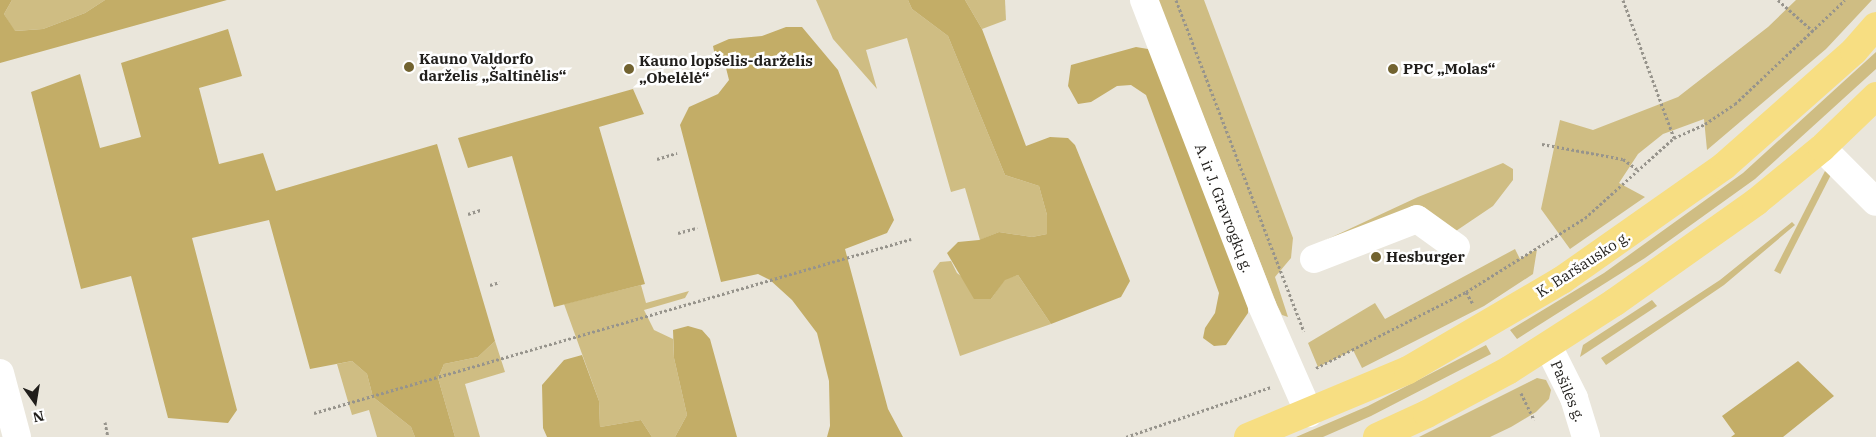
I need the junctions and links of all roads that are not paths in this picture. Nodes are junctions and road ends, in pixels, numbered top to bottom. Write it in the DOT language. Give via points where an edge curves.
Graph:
graph roads {
  1 [pos="1144,0"];
  2 [pos="1876,26"];
  3 [pos="1876,96"];
  4 [pos="1822,148"];
  5 [pos="1876,202"];
  6 [pos="1456,248"];
  7 [pos="1314,259"];
  8 [pos="1548,346"];
  9 [pos="0,373"];
  10 [pos="1309,413"];
  11 [pos="17,437"];
  12 [pos="1248,437"];
  13 [pos="1377,437"];
  14 [pos="1586,437"];
  1 -- 10 [label="street, A. ir J. Gravrogkų g." via="1262,306"];
  2 -- 10 [label="main road, K. Baršausko g." via="1854,50 1724,166 1562,280 1408,370"];
  3 -- 4 [label="main road"];
  4 -- 5 [label="street"];
  4 -- 8 [label="main road" via="1696,247"];
  6 -- 7 [label="street" via="1417,219"];
  8 -- 13 [label="main road" via="1427,414"];
  8 -- 14 [label="street, Pašilės g." via="1574,398"];
  9 -- 11 [label="street"];
  10 -- 12 [label="main road, K. Baršausko g."];
}
